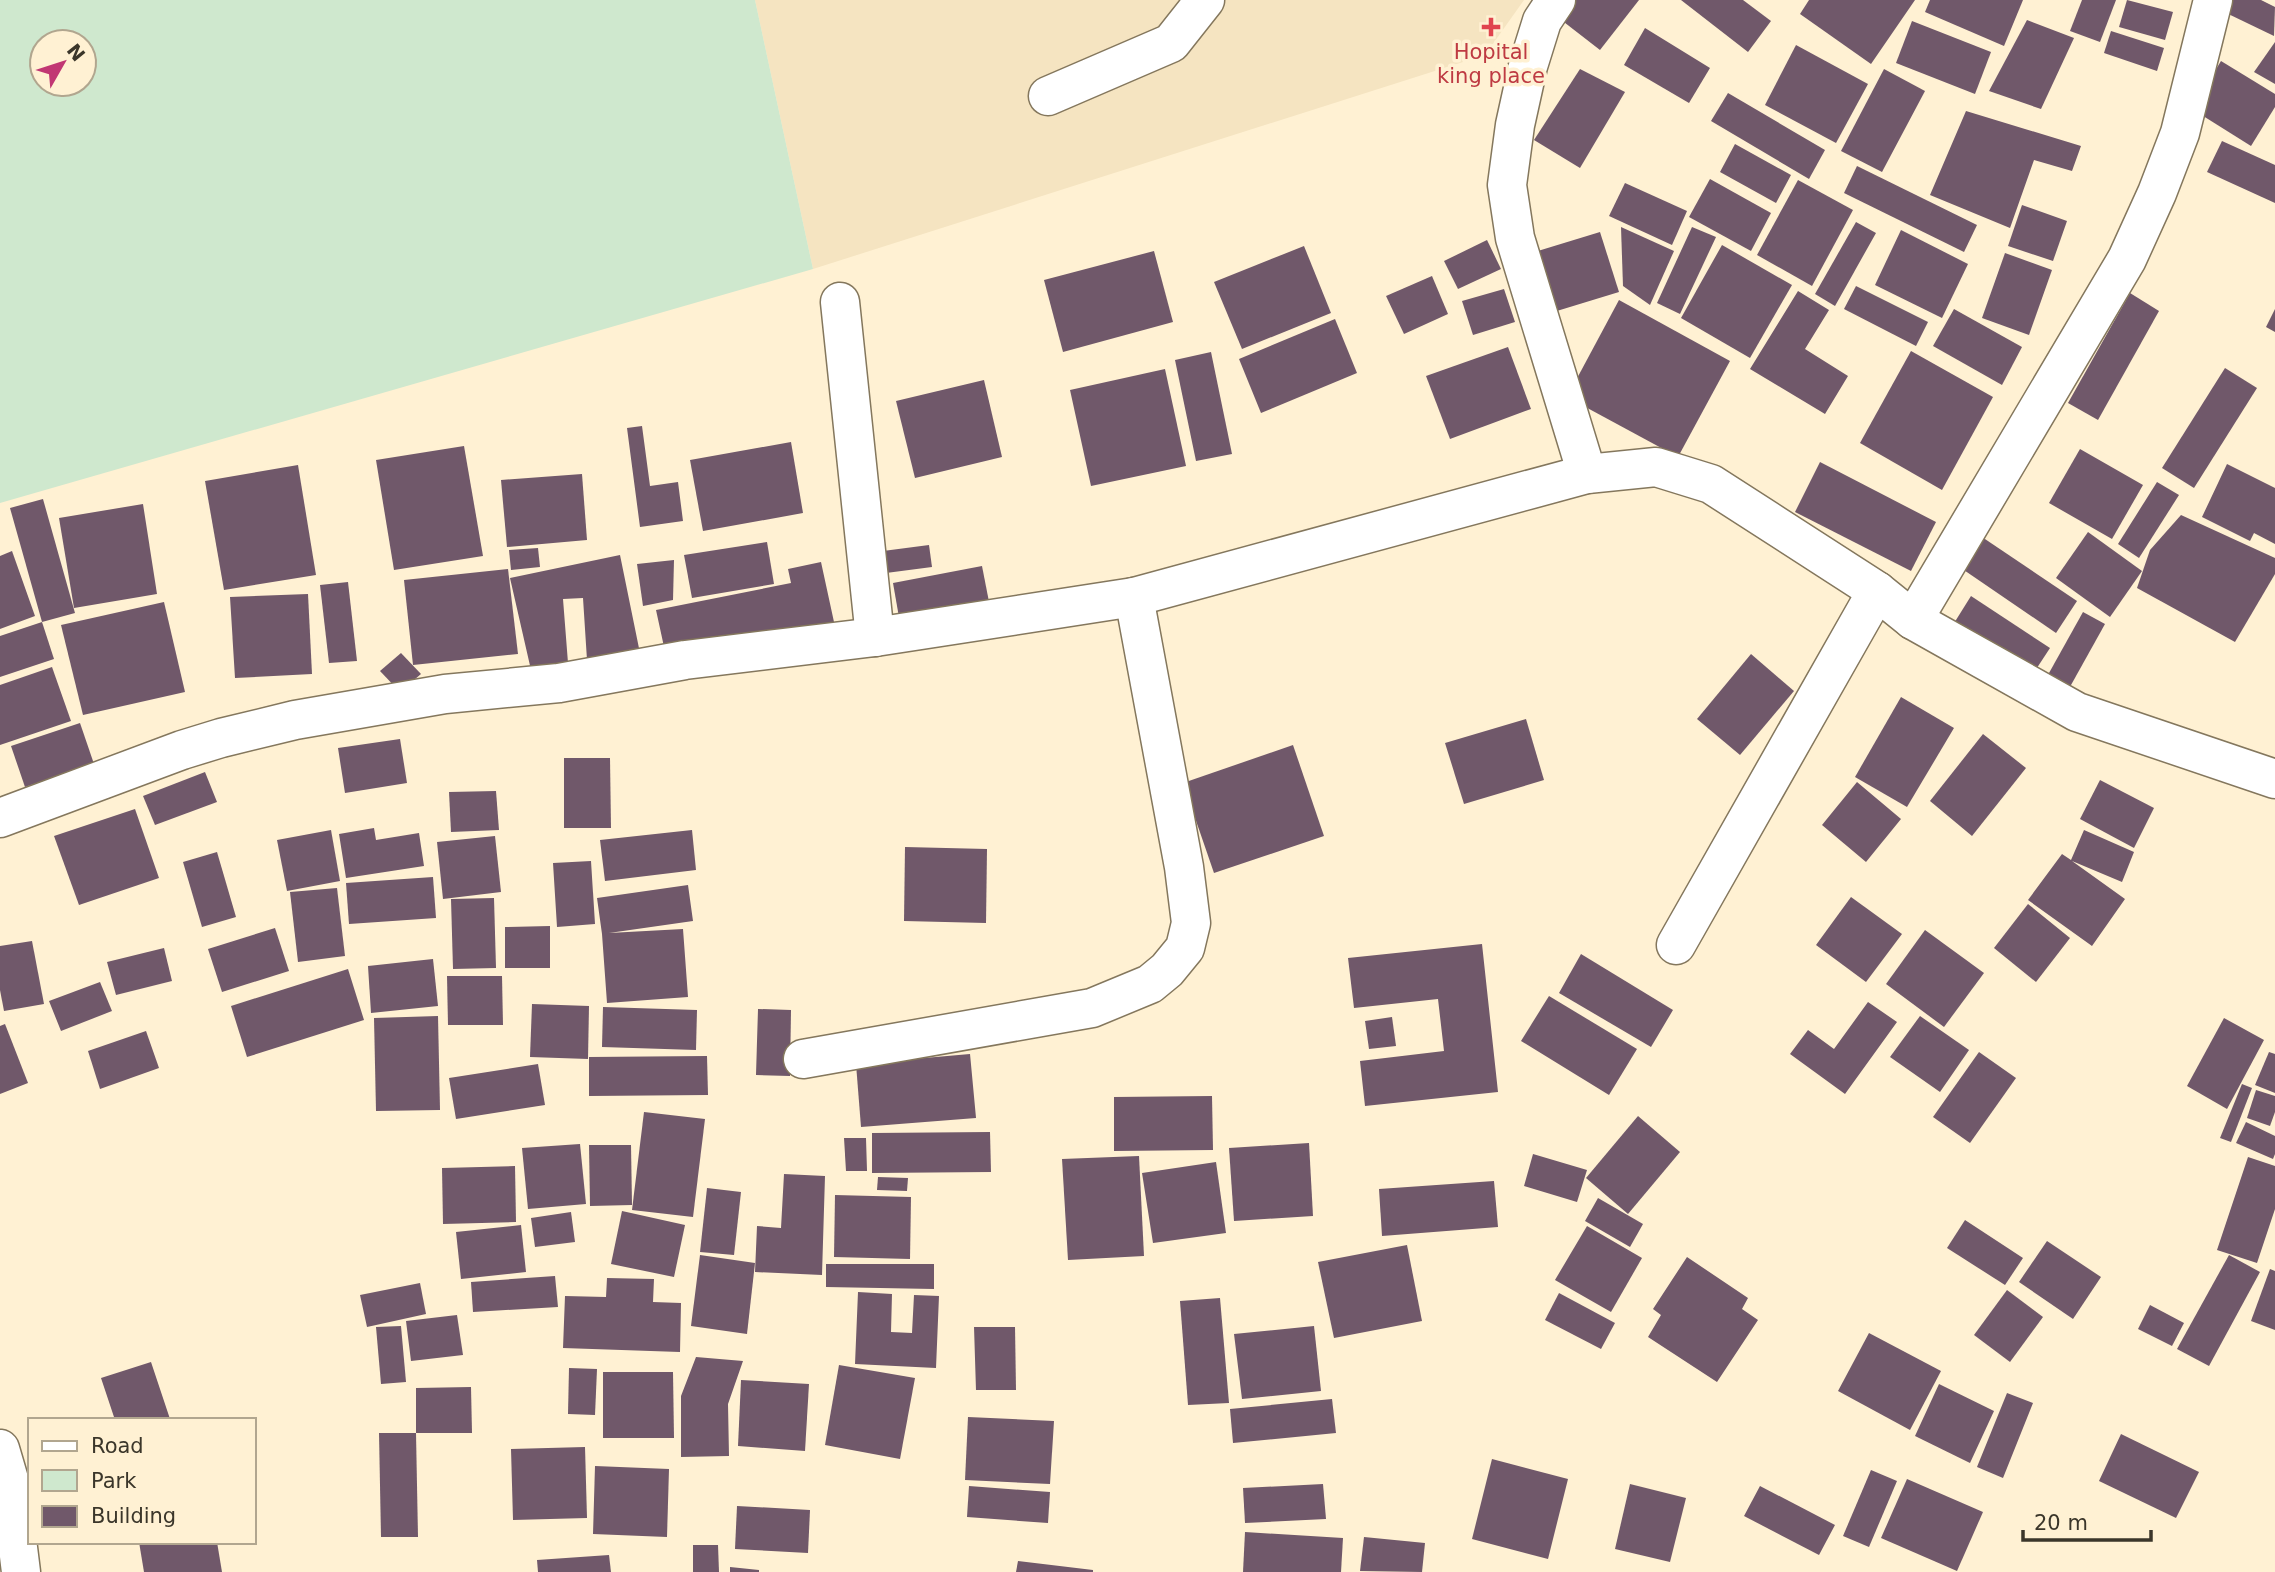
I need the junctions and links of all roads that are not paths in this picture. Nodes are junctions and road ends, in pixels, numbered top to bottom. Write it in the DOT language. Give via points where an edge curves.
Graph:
graph roads {
  1 [pos="1205,0"];
  2 [pos="1556,0"];
  3 [pos="2213,0"];
  4 [pos="1048,96"];
  5 [pos="840,302"];
  6 [pos="1587,474"];
  7 [pos="1877,591"];
  8 [pos="1134,597"];
  9 [pos="1913,620"];
  10 [pos="875,637"];
  11 [pos="2275,779"];
  12 [pos="0,818"];
  13 [pos="1676,945"];
  14 [pos="803,1059"];
  15 [pos="0,1449"];
  16 [pos="21,1572"];
  1 -- 4 [label="street" via="1171,43"];
  2 -- 6 [label="street" via="1542,21 1528,66 1507,185 1515,238"];
  3 -- 9 [label="street" via="2180,133 2127,259"];
  5 -- 10 [label="street"];
  6 -- 7 [label="street" via="1656,467 1711,484"];
  6 -- 8 [label="street"];
  7 -- 9 [label="street"];
  7 -- 13 [label="street"];
  8 -- 10 [label="street"];
  8 -- 14 [label="street" via="1184,867 1191,923 1185,948 1150,984 1092,1008"];
  9 -- 11 [label="street" via="2077,712"];
  10 -- 12 [label="street" via="685,660 559,683 445,694 295,720 182,750"];
  15 -- 16 [label="street" via="10,1483"];
}
